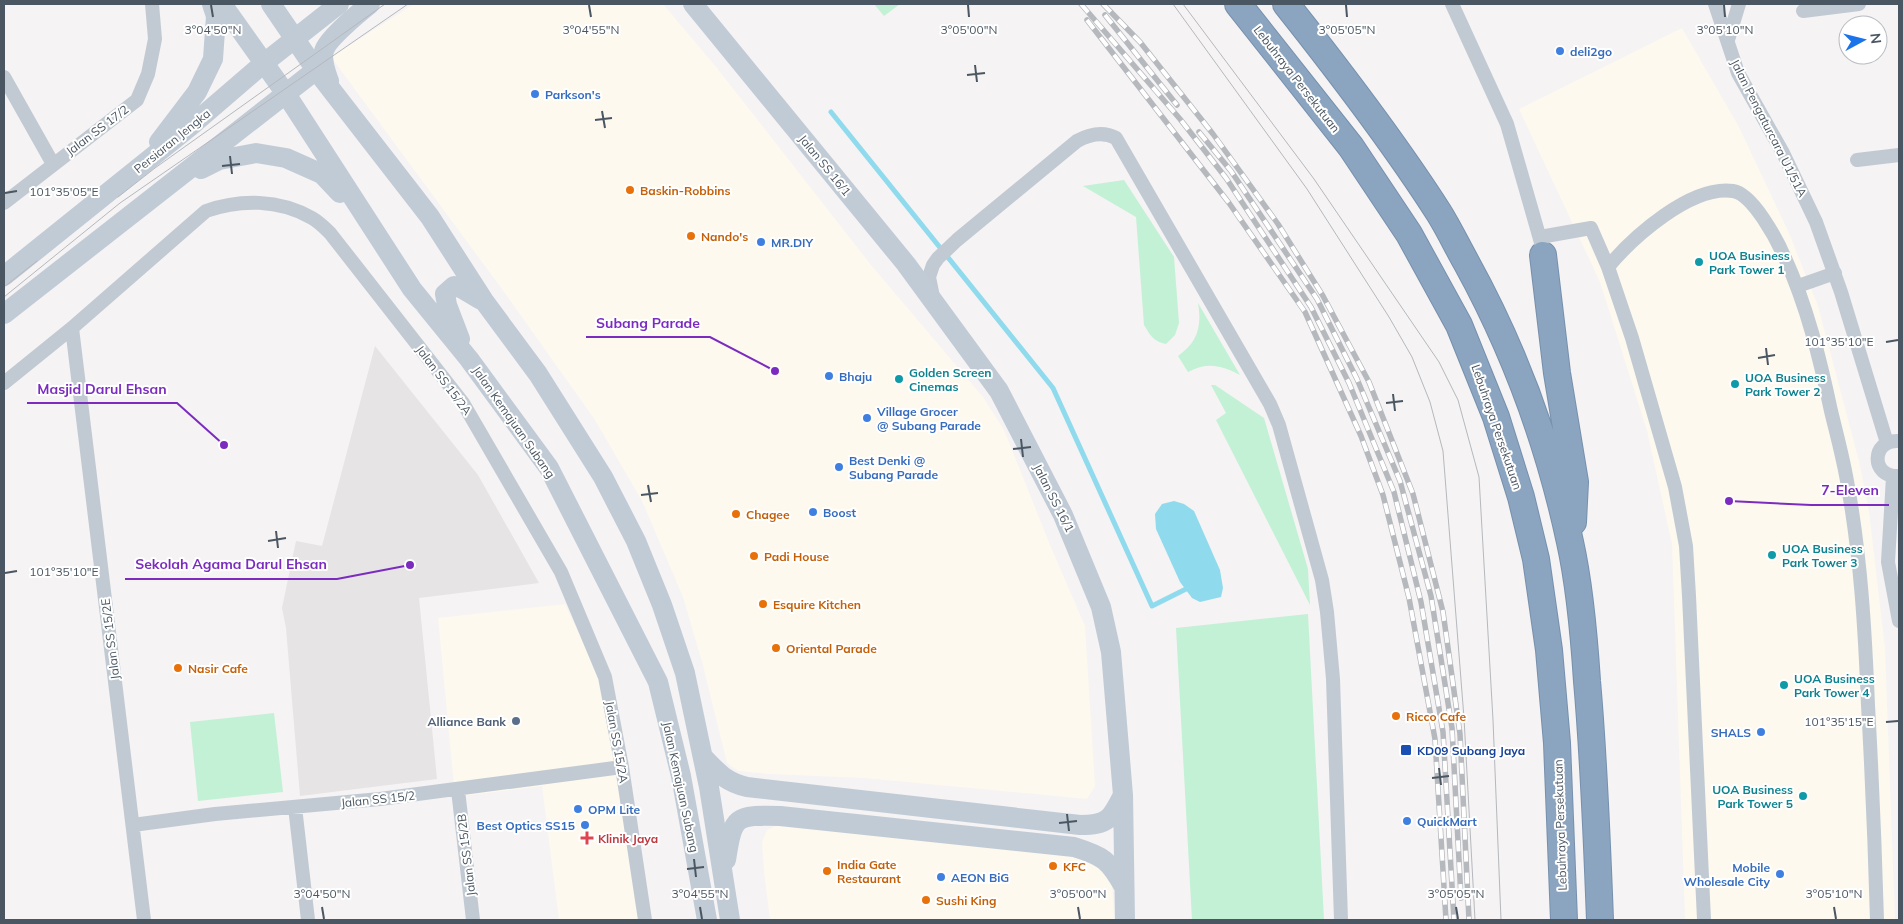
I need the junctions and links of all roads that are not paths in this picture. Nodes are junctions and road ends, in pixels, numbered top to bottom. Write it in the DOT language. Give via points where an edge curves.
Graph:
graph roads {
  1 [pos="152,4"];
  2 [pos="212,4"];
  3 [pos="222,4"];
  4 [pos="271,4"];
  5 [pos="340,4"];
  6 [pos="370,4"];
  7 [pos="693,4"];
  8 [pos="1238,4"];
  9 [pos="1286,4"];
  10 [pos="1302,4"];
  11 [pos="1452,4"];
  12 [pos="1715,4"];
  13 [pos="1739,4"];
  14 [pos="1859,4"];
  15 [pos="1803,11"];
  16 [pos="1311,36"];
  17 [pos="294,39"];
  18 [pos="1728,40"];
  19 [pos="264,63"];
  20 [pos="316,70"];
  21 [pos="4,77"];
  22 [pos="331,88"];
  23 [pos="286,94"];
  24 [pos="1899,155"];
  25 [pos="1857,160"];
  26 [pos="53,164"];
  27 [pos="140,168"];
  28 [pos="161,190"];
  29 [pos="4,203"];
  30 [pos="369,223"];
  31 [pos="1542,246"];
  32 [pos="1608,267"];
  33 [pos="1835,274"];
  34 [pos="4,276"];
  35 [pos="1798,286"];
  36 [pos="484,301"];
  37 [pos="935,304"];
  38 [pos="4,314"];
  39 [pos="72,328"];
  40 [pos="469,359"];
  41 [pos="4,383"];
  42 [pos="1893,442"];
  43 [pos="1896,477"];
  44 [pos="1899,509"];
  45 [pos="1570,543"];
  46 [pos="1899,621"];
  47 [pos="703,757"];
  48 [pos="622,767"];
  49 [pos="458,790"];
  50 [pos="1123,795"];
  51 [pos="295,807"];
  52 [pos="133,824"];
  53 [pos="723,879"];
  54 [pos="1124,887"];
  55 [pos="144,920"];
  56 [pos="308,920"];
  57 [pos="474,920"];
  58 [pos="645,920"];
  59 [pos="707,920"];
  60 [pos="730,920"];
  61 [pos="1124,920"];
  62 [pos="1342,920"];
  63 [pos="1564,920"];
  64 [pos="1600,920"];
  65 [pos="1704,920"];
  66 [pos="1878,920"];
  1 -- 26 [label="street, Jalan SS 17/2" via="155,39 148,74 137,100"];
  2 -- 27 [label="main road" via="216,16 213,59 197,92"];
  3 -- 19 [label="main road, Jalan Kemajuan Subang"];
  4 -- 17 [label="main road, Jalan Kemajuan Subang"];
  5 -- 17 [label="main road, Persiaran Jengka"];
  6 -- 22 [label="main road" via="324,49 323,62"];
  7 -- 37 [label="main road, Jalan SS 16/1"];
  8 -- 63 [label="highway, Lebuhraya Persekutuan" via="1351,147 1409,234 1459,324 1496,417 1534,551 1549,650 1557,743"];
  9 -- 16 [label="highway"];
  10 -- 16 [label="highway"];
  11 -- 31 [label="street" via="1503,112"];
  12 -- 18 [label="street, Jalan Pengaturcara U1/51A"];
  13 -- 18 [label="street"];
  14 -- 15 [label="street"];
  16 -- 45 [label="highway" via="1377,122 1440,215 1491,308 1530,401"];
  17 -- 19 [label="main road, Persiaran Jengka"];
  17 -- 20 [label="main road, Jalan Kemajuan Subang"];
  18 -- 33 [label="street, Jalan Pengaturcara U1/51A" via="1738,73 1784,153 1816,222"];
  19 -- 23 [label="main road, Jalan Kemajuan Subang"];
  19 -- 27 [label="main road, Persiaran Jengka"];
  20 -- 22 [label="main road, Jalan Kemajuan Subang"];
  20 -- 23 [label="main road"];
  21 -- 26 [label="street"];
  22 -- 36 [label="main road, Jalan Kemajuan Subang" via="430,217"];
  23 -- 28 [label="main road"];
  23 -- 30 [label="main road, Jalan Kemajuan Subang"];
  24 -- 25 [label="street"];
  26 -- 29 [label="street, Jalan SS 17/2"];
  27 -- 34 [label="main road, Persiaran Jengka"];
  28 -- 30 [label="main road" via="219,160 256,154 286,158 322,174"];
  28 -- 38 [label="main road"];
  30 -- 40 [label="main road, Jalan Kemajuan Subang" via="412,289"];
  31 -- 32 [label="street" via="1592,228"];
  31 -- 45 [label="highway" via="1558,381 1575,482"];
  32 -- 35 [label="street" via="1651,224 1703,193 1734,191 1755,206 1778,242"];
  32 -- 65 [label="street" via="1675,487 1686,546"];
  33 -- 35 [label="street"];
  33 -- 42 [label="street, Jalan Pengaturcara U1/51A"];
  35 -- 66 [label="street" via="1824,379 1848,486 1855,535 1865,633"];
  36 -- 40 [label="main road" via="454,286 445,294 446,306"];
  36 -- 47 [label="main road, Jalan Kemajuan Subang" via="538,374 603,477 636,541 685,673"];
  37 -- 50 [label="main road, Jalan SS 16/1" via="999,391 1064,515 1101,606 1111,652"];
  37 -- 62 [label="street" via="929,277 933,265 957,240 1077,141 1094,135 1116,138 1280,425 1322,580 1327,612 1333,678"];
  39 -- 41 [label="street, Jalan SS 15/2A"];
  39 -- 48 [label="street, Jalan SS 15/2A" via="206,211 246,202 294,209 314,218 330,233 463,403 561,572 605,677"];
  39 -- 52 [label="street, Jalan SS 15/2E"];
  40 -- 59 [label="main road, Jalan Kemajuan Subang" via="549,468 658,682 681,776"];
  42 -- 43 [label="street" via="1879,451 1877,462 1883,472"];
  43 -- 44 [label="street"];
  43 -- 46 [label="street" via="1888,562"];
  45 -- 64 [label="highway" via="1587,678"];
  47 -- 50 [label="main road" via="724,779 747,787 1080,825 1097,825 1107,820"];
  47 -- 53 [label="main road, Jalan Kemajuan Subang"];
  48 -- 49 [label="street, Jalan SS 15/2"];
  48 -- 58 [label="street, Jalan SS 15/2A"];
  49 -- 51 [label="street, Jalan SS 15/2"];
  49 -- 57 [label="street, Jalan SS 15/2B"];
  50 -- 54 [label="main road, Jalan SS 16/1"];
  51 -- 52 [label="street, Jalan SS 15/2"];
  51 -- 56 [label="street"];
  52 -- 55 [label="street, Jalan SS 15/2E"];
  53 -- 54 [label="main road" via="730,833 736,822 750,816 780,816 1074,847 1104,858 1114,868"];
  53 -- 60 [label="main road, Jalan Kemajuan Subang"];
  54 -- 61 [label="main road, Jalan SS 16/1"];
}
